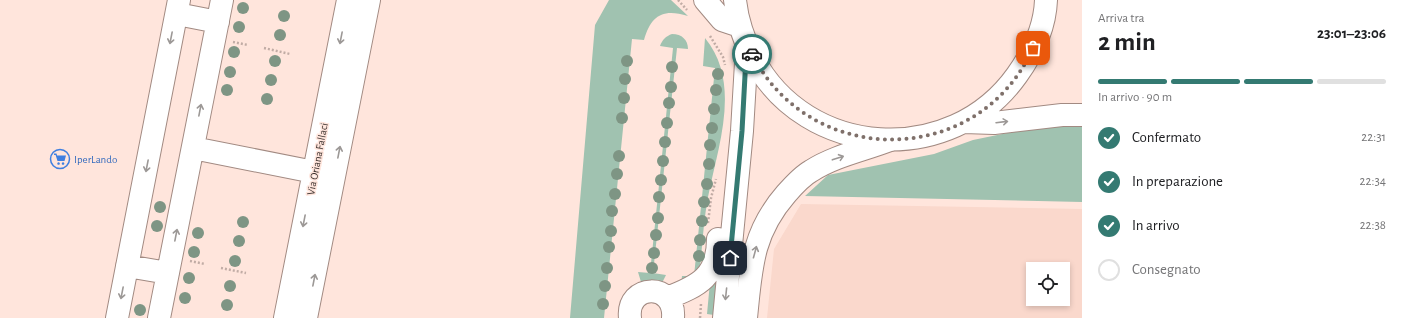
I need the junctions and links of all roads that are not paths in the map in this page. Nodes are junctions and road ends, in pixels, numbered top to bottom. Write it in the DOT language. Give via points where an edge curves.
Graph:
graph roads {
  1 [pos="222,0"];
  2 [pos="348,0"];
  3 [pos="369,0"];
  4 [pos="735,0"];
  5 [pos="1046,0"];
  6 [pos="697,5"];
  7 [pos="178,7"];
  8 [pos="218,22"];
  9 [pos="740,26"];
  10 [pos="747,46"];
  11 [pos="1082,115"];
  12 [pos="964,122"];
  13 [pos="890,140"];
  14 [pos="193,148"];
  15 [pos="728,170"];
  16 [pos="314,172"];
  17 [pos="127,266"];
  18 [pos="168,273"];
  19 [pos="670,308"];
  20 [pos="117,318"];
  21 [pos="159,318"];
  22 [pos="285,318"];
  23 [pos="306,318"];
  24 [pos="630,318"];
  25 [pos="724,318"];
  26 [pos="746,318"];
  1 -- 8 [label="street"];
  2 -- 16 [label="street, Via Oriana Fallaci, one-way"];
  23 -- 3 [label="street, Via Oriana Fallaci, one-way"];
  4 -- 9 [label="street"];
  5 -- 12 [label="street" via="1039,35 1027,62 1010,86 988,106"];
  6 -- 9 [label="street" via="722,20"];
  7 -- 8 [label="street"];
  7 -- 17 [label="street, one-way"];
  14 -- 8 [label="street, one-way"];
  9 -- 10 [label="street"];
  10 -- 13 [label="street" via="771,84 804,114 824,126 845,134"];
  10 -- 15 [label="street"];
  12 -- 11 [label="street, one-way" via="994,123"];
  12 -- 13 [label="street" via="916,138"];
  26 -- 13 [label="street, one-way" via="752,265 760,235 778,203 809,171 832,160"];
  14 -- 16 [label="street"];
  18 -- 14 [label="street, one-way"];
  15 -- 19 [label="street" via="714,266 703,280 683,292"];
  15 -- 25 [label="street, one-way"];
  16 -- 22 [label="street, Via Oriana Fallaci, one-way"];
  17 -- 18 [label="street"];
  17 -- 20 [label="street, one-way"];
  18 -- 21 [label="street"];
  19 -- 24 [label="street" via="662,294 647,291 635,298 629,312"];
}
